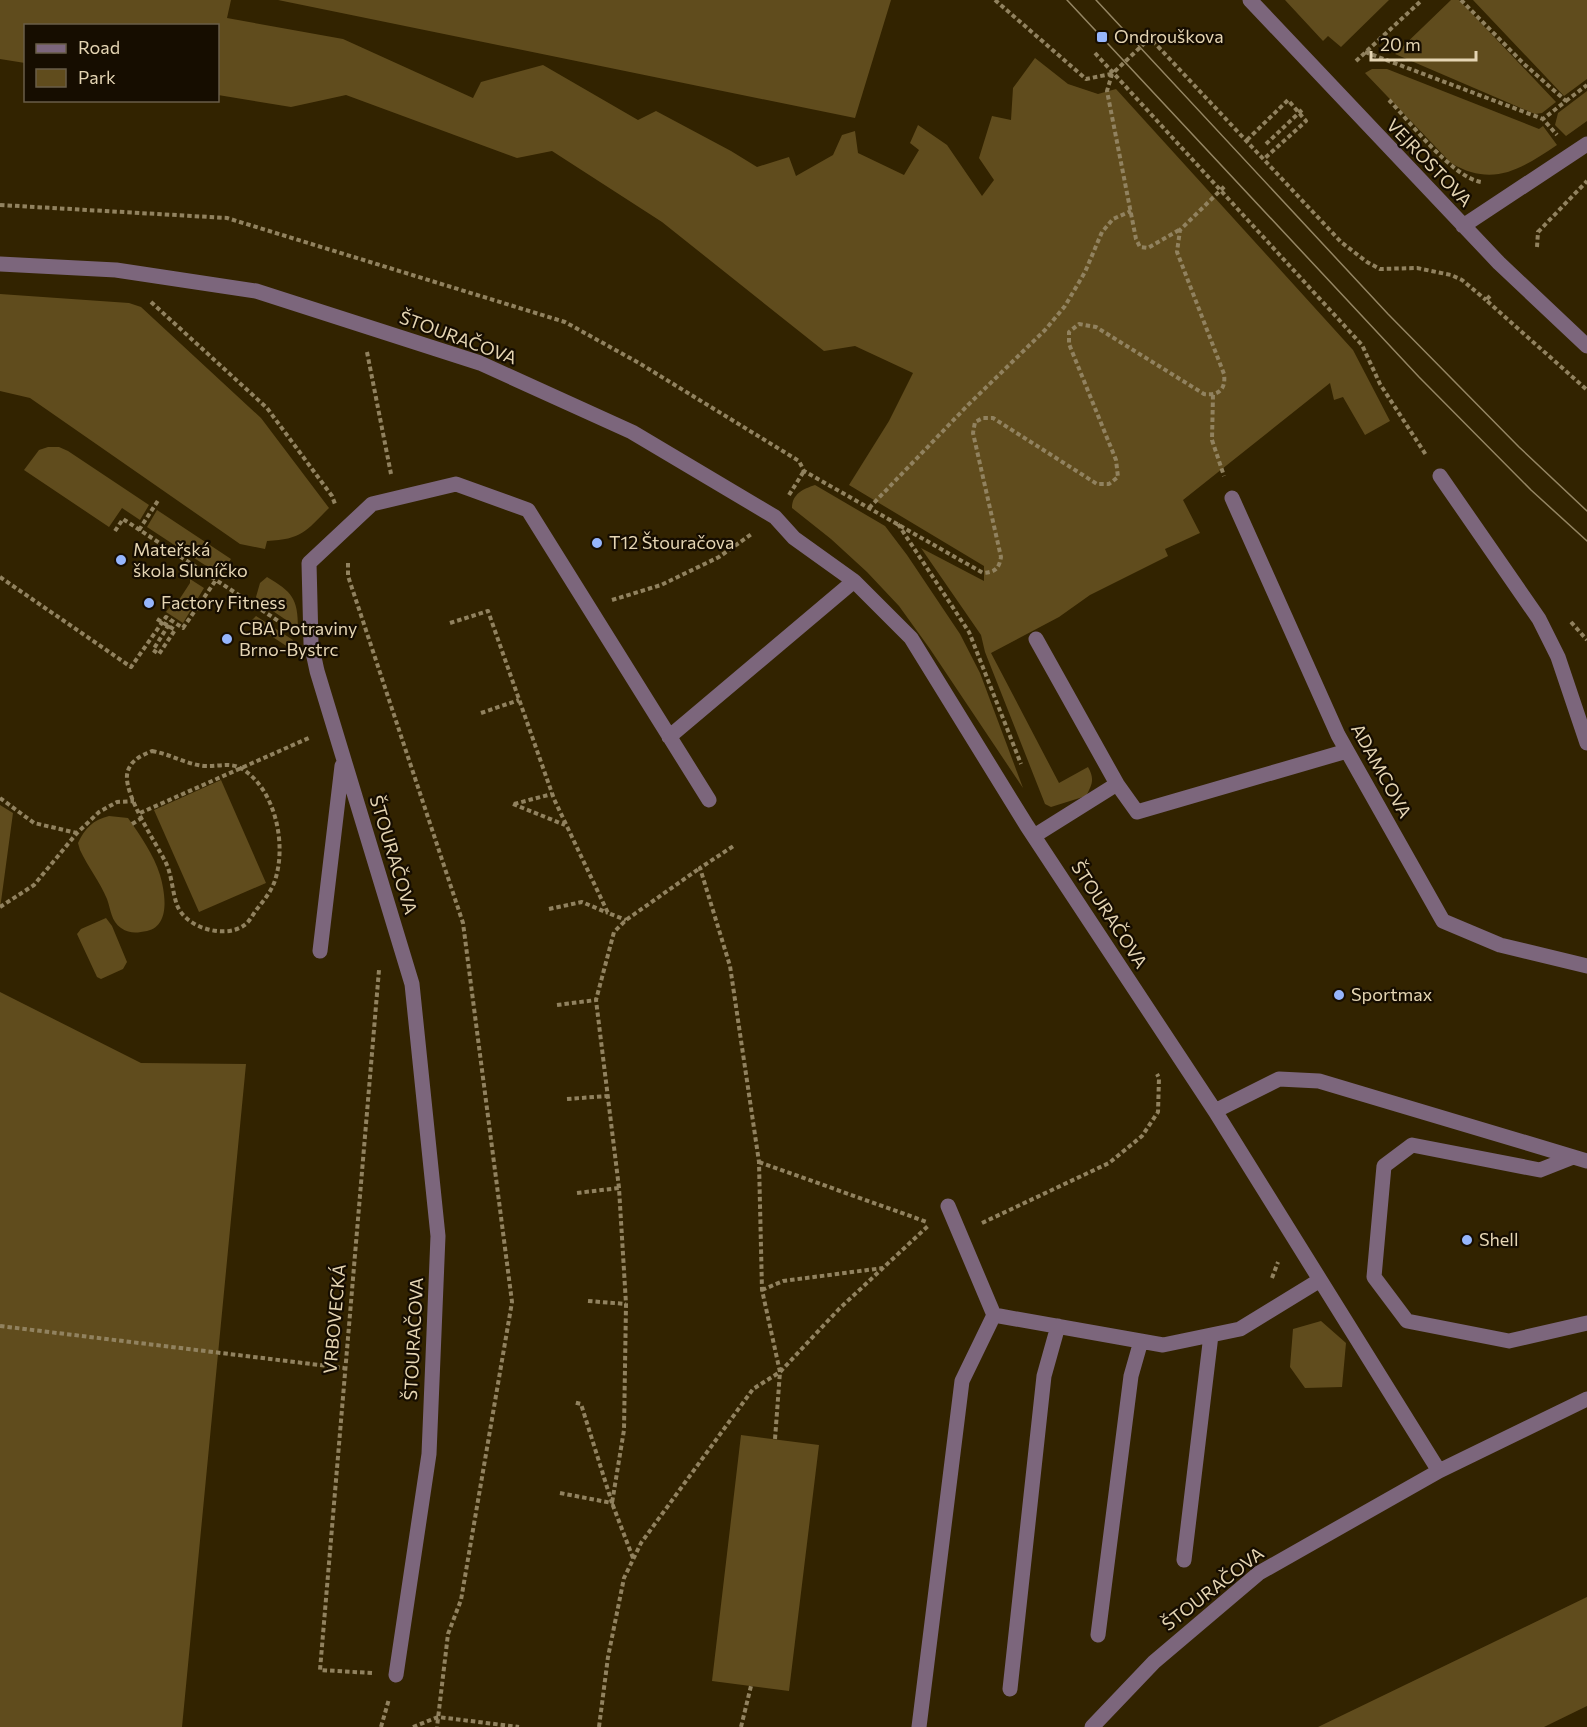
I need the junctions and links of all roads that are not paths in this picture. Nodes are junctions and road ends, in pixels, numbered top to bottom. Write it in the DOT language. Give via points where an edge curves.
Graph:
graph roads {
  1 [pos="1250,0"];
  2 [pos="1587,144"];
  3 [pos="1463,226"];
  4 [pos="0,264"];
  5 [pos="1587,346"];
  6 [pos="1440,476"];
  7 [pos="1232,498"];
  8 [pos="854,581"];
  9 [pos="1036,639"];
  10 [pos="669,737"];
  11 [pos="1587,743"];
  12 [pos="1347,751"];
  13 [pos="343,760"];
  14 [pos="1117,784"];
  15 [pos="709,800"];
  16 [pos="1034,836"];
  17 [pos="320,951"];
  18 [pos="1587,966"];
  19 [pos="1215,1111"];
  20 [pos="1580,1159"];
  21 [pos="948,1206"];
  22 [pos="1320,1280"];
  23 [pos="994,1315"];
  24 [pos="1587,1323"];
  25 [pos="1058,1326"];
  26 [pos="1211,1335"];
  27 [pos="1141,1341"];
  28 [pos="1587,1399"];
  29 [pos="1439,1471"];
  30 [pos="1185,1560"];
  31 [pos="1098,1635"];
  32 [pos="396,1675"];
  33 [pos="1010,1689"];
  34 [pos="919,1727"];
  35 [pos="1092,1727"];
  1 -- 3 [label="street, VEJROSTOVA"];
  2 -- 3 [label="street"];
  3 -- 5 [label="street, VEJROSTOVA"];
  4 -- 8 [label="street, ŠTOURAČOVA" via="116,270 256,291 480,363 632,432 775,517 794,538"];
  6 -- 11 [label="street" via="1539,619 1558,657"];
  7 -- 12 [label="street, ADAMCOVA"];
  8 -- 10 [label="street"];
  8 -- 16 [label="street, ŠTOURAČOVA" via="911,638"];
  9 -- 14 [label="street"];
  10 -- 13 [label="street, ŠTOURAČOVA" via="528,510 456,484 372,504 309,563 311,643"];
  10 -- 15 [label="street, ŠTOURAČOVA"];
  12 -- 14 [label="street" via="1137,812"];
  12 -- 18 [label="street, ADAMCOVA" via="1443,921 1500,945"];
  13 -- 17 [label="street"];
  13 -- 32 [label="street, ŠTOURAČOVA" via="412,984 438,1236 429,1454"];
  14 -- 16 [label="street"];
  16 -- 19 [label="street, ŠTOURAČOVA"];
  19 -- 20 [label="street" via="1279,1079 1319,1081"];
  19 -- 22 [label="street, ŠTOURAČOVA"];
  20 -- 24 [label="street" via="1540,1170 1412,1145 1384,1166 1374,1277 1407,1321 1509,1341"];
  21 -- 23 [label="street"];
  22 -- 26 [label="street" via="1240,1329"];
  22 -- 29 [label="street, ŠTOURAČOVA"];
  23 -- 25 [label="street"];
  23 -- 34 [label="street" via="962,1382"];
  25 -- 27 [label="street"];
  25 -- 33 [label="street" via="1044,1376"];
  26 -- 27 [label="street" via="1163,1345"];
  26 -- 30 [label="street"];
  27 -- 31 [label="street" via="1131,1376"];
  28 -- 29 [label="street, ŠTOURAČOVA"];
  29 -- 35 [label="street, ŠTOURAČOVA" via="1259,1573 1154,1662"];
}
